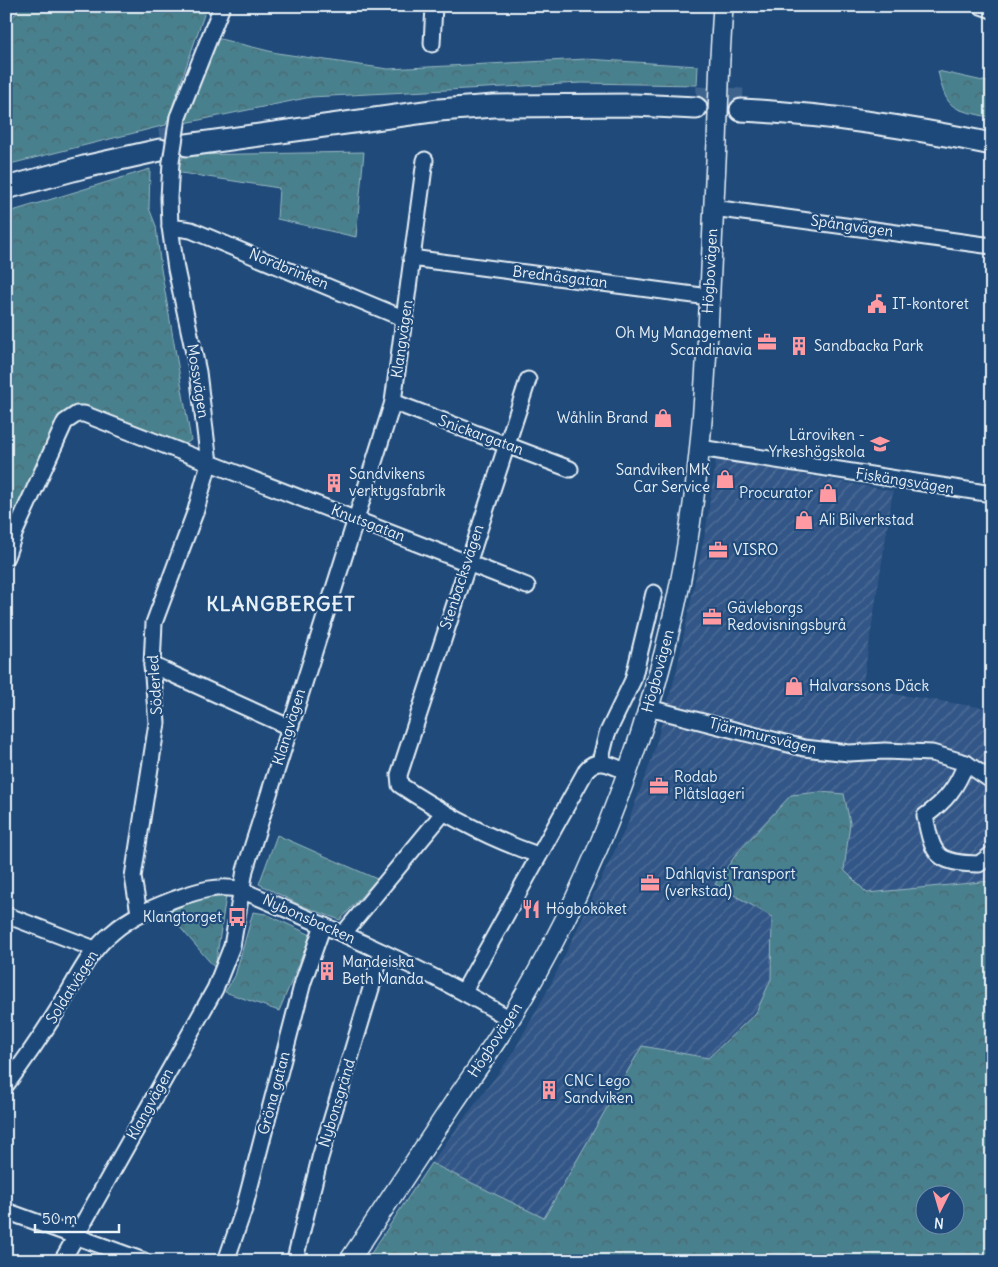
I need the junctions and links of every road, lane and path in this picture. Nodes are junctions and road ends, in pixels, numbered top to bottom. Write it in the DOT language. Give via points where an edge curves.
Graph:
graph roads {
  1 [pos="222,6"];
  2 [pos="434,6"];
  3 [pos="724,6"];
  4 [pos="981,6"];
  5 [pos="992,10"];
  6 [pos="432,44"];
  7 [pos="696,102"];
  8 [pos="184,132"];
  9 [pos="992,133"];
  10 [pos="992,144"];
  11 [pos="164,150"];
  12 [pos="425,160"];
  13 [pos="6,177"];
  14 [pos="6,188"];
  15 [pos="713,208"];
  16 [pos="170,227"];
  17 [pos="992,246"];
  18 [pos="411,258"];
  19 [pos="709,297"];
  20 [pos="405,319"];
  21 [pos="528,380"];
  22 [pos="393,402"];
  23 [pos="505,443"];
  24 [pos="700,448"];
  25 [pos="209,463"];
  26 [pos="570,468"];
  27 [pos="992,494"];
  28 [pos="356,518"];
  29 [pos="6,557"];
  30 [pos="467,562"];
  31 [pos="527,586"];
  32 [pos="654,593"];
  33 [pos="152,665"];
  34 [pos="649,708"];
  35 [pos="289,727"];
  36 [pos="600,762"];
  37 [pos="966,763"];
  38 [pos="627,772"];
  39 [pos="992,781"];
  40 [pos="444,812"];
  41 [pos="538,854"];
  42 [pos="992,854"];
  43 [pos="241,890"];
  44 [pos="139,914"];
  45 [pos="6,915"];
  46 [pos="323,925"];
  47 [pos="343,934"];
  48 [pos="95,949"];
  49 [pos="382,952"];
  50 [pos="464,991"];
  51 [pos="510,1019"];
  52 [pos="6,1085"];
  53 [pos="6,1211"];
  54 [pos="75,1237"];
  55 [pos="296,1254"];
  56 [pos="62,1261"];
  57 [pos="144,1261"];
  58 [pos="226,1261"];
  59 [pos="349,1261"];
  1 -- 8 [label="street, Mossvägen"];
  2 -- 6 [label="street"];
  3 -- 15 [label="main road, Högbovägen, bridge"];
  4 -- 5 [label="street"];
  7 -- 8 [label="highway" via="494,106"];
  8 -- 11 [label="street, Mossvägen, bridge"];
  9 -- 10 [label="highway" via="919,118 804,103 742,105 917,129"];
  11 -- 13 [label="highway"];
  11 -- 14 [label="highway"];
  11 -- 16 [label="street, Mossvägen"];
  12 -- 18 [label="street, Klangvägen"];
  15 -- 17 [label="street, Spångvägen"];
  15 -- 19 [label="main road, Högbovägen"];
  16 -- 20 [label="street, Nordbrinken" via="191,230"];
  16 -- 25 [label="street, Mossvägen" via="198,372"];
  18 -- 19 [label="street, Brednäsgatan"];
  18 -- 20 [label="street, Klangvägen"];
  19 -- 24 [label="main road, Högbovägen"];
  20 -- 22 [label="street, Klangvägen"];
  21 -- 23 [label="street, Stenbacksvägen"];
  22 -- 23 [label="street, Snickargatan"];
  22 -- 28 [label="street, Klangvägen"];
  23 -- 26 [label="street, Snickargatan"];
  23 -- 30 [label="street, Stenbacksvägen"];
  24 -- 27 [label="street, Fiskängsvägen"];
  24 -- 34 [label="main road, Högbovägen" via="674,610"];
  25 -- 28 [label="street, Knutsgatan"];
  25 -- 29 [label="street" via="77,414 65,422 14,532"];
  25 -- 33 [label="street, Söderled" via="196,510 157,610"];
  28 -- 30 [label="street, Knutsgatan"];
  28 -- 35 [label="street, Klangvägen"];
  30 -- 31 [label="street, Knutsgatan"];
  30 -- 40 [label="street, Stenbacksvägen" via="399,775 400,785"];
  32 -- 36 [label="street" via="633,680 607,734"];
  33 -- 35 [label="street"];
  33 -- 44 [label="street, Söderled" via="157,723 133,877"];
  34 -- 37 [label="street, Tjärnmursvägen" via="804,748 849,753 932,753"];
  34 -- 38 [label="main road, Högbovägen"];
  35 -- 43 [label="street, Klangvägen"];
  36 -- 38 [label="street"];
  36 -- 41 [label="street" via="590,765"];
  37 -- 39 [label="street, Tjärnmursvägen"];
  37 -- 42 [label="street" via="953,792 925,816 930,839 935,853 947,861 979,864"];
  38 -- 51 [label="main road, Högbovägen" via="575,897"];
  40 -- 41 [label="street" via="517,848"];
  40 -- 47 [label="street"];
  41 -- 50 [label="street"];
  43 -- 44 [label="street, Soldatvägen" via="227,886 201,891"];
  43 -- 46 [label="street, Nybonsbacken"];
  43 -- 54 [label="street, Klangvägen" via="230,953 215,989"];
  44 -- 48 [label="street, Soldatvägen"];
  45 -- 48 [label="street"];
  46 -- 47 [label="street, Nybonsbacken"];
  46 -- 58 [label="street, Gröna gatan" via="303,982 244,1209"];
  47 -- 49 [label="street, Nybonsbacken"];
  48 -- 52 [label="street, Soldatvägen" via="48,1026"];
  49 -- 50 [label="street, Nybonsbacken"];
  49 -- 55 [label="street, Nybonsgränd" via="320,1158"];
  50 -- 51 [label="street, Nybonsbacken"];
  51 -- 59 [label="main road, Högbovägen"];
  53 -- 54 [label="street"];
  54 -- 56 [label="street, Klangvägen"];
  54 -- 57 [label="street"];
}
